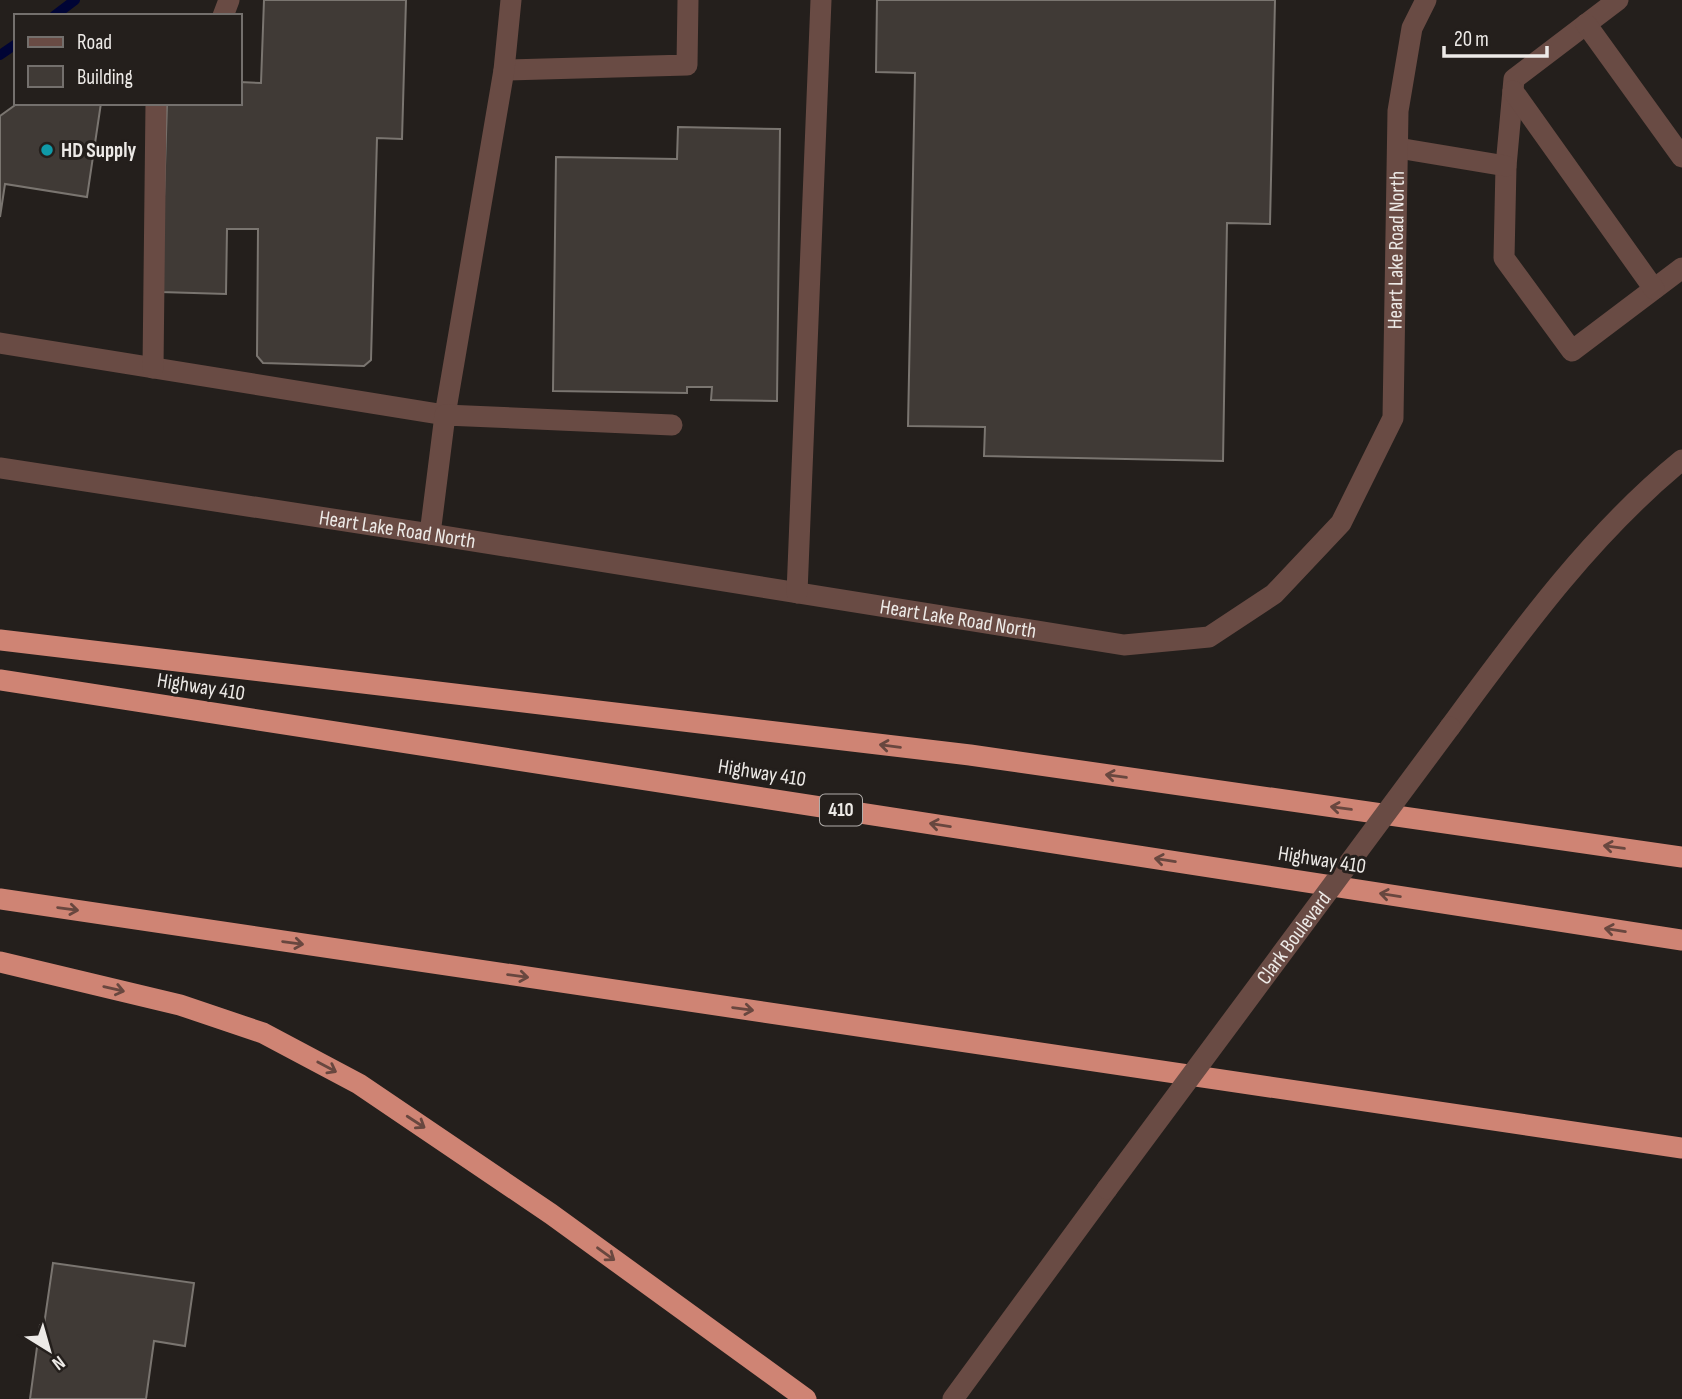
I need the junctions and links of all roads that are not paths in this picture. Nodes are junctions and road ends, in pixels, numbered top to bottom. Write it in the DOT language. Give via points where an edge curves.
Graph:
graph roads {
  1 [pos="511,0"];
  2 [pos="688,0"];
  3 [pos="821,0"];
  4 [pos="1426,0"];
  5 [pos="1618,0"];
  6 [pos="1586,24"];
  7 [pos="504,70"];
  8 [pos="1513,91"];
  9 [pos="156,105"];
  10 [pos="1398,148"];
  11 [pos="1682,157"];
  12 [pos="1506,166"];
  13 [pos="1682,268"];
  14 [pos="1654,289"];
  15 [pos="0,343"];
  16 [pos="153,368"];
  17 [pos="445,415"];
  18 [pos="672,425"];
  19 [pos="1682,460"];
  20 [pos="0,468"];
  21 [pos="430,534"];
  22 [pos="797,593"];
  23 [pos="0,640"];
  24 [pos="0,680"];
  25 [pos="1682,857"];
  26 [pos="0,899"];
  27 [pos="1682,940"];
  28 [pos="0,962"];
  29 [pos="1682,1148"];
  30 [pos="806,1399"];
  31 [pos="953,1399"];
  1 -- 7 [label="street"];
  2 -- 7 [label="street" via="687,65"];
  3 -- 22 [label="street"];
  4 -- 10 [label="street, Heart Lake Road North" via="1412,27 1398,111"];
  5 -- 6 [label="street"];
  6 -- 8 [label="street" via="1514,79"];
  6 -- 11 [label="street"];
  7 -- 17 [label="street"];
  8 -- 12 [label="street"];
  8 -- 14 [label="street"];
  9 -- 16 [label="street"];
  10 -- 12 [label="street"];
  10 -- 22 [label="street, Heart Lake Road North" via="1393,418 1341,523 1274,594 1209,637 1124,645"];
  12 -- 14 [label="street" via="1504,258 1572,351"];
  13 -- 14 [label="street"];
  15 -- 16 [label="street"];
  16 -- 17 [label="street"];
  17 -- 18 [label="street"];
  17 -- 21 [label="street"];
  19 -- 31 [label="street, Clark Boulevard, bridge" via="1584,553 1512,643"];
  20 -- 21 [label="street, Heart Lake Road North"];
  21 -- 22 [label="street, Heart Lake Road North"];
  25 -- 23 [label="highway, one-way" via="971,755"];
  27 -- 24 [label="highway, Highway 410 / 410, one-way"];
  26 -- 29 [label="highway, one-way"];
  28 -- 30 [label="highway, one-way" via="180,1005 263,1032 359,1084 551,1214"];
}
